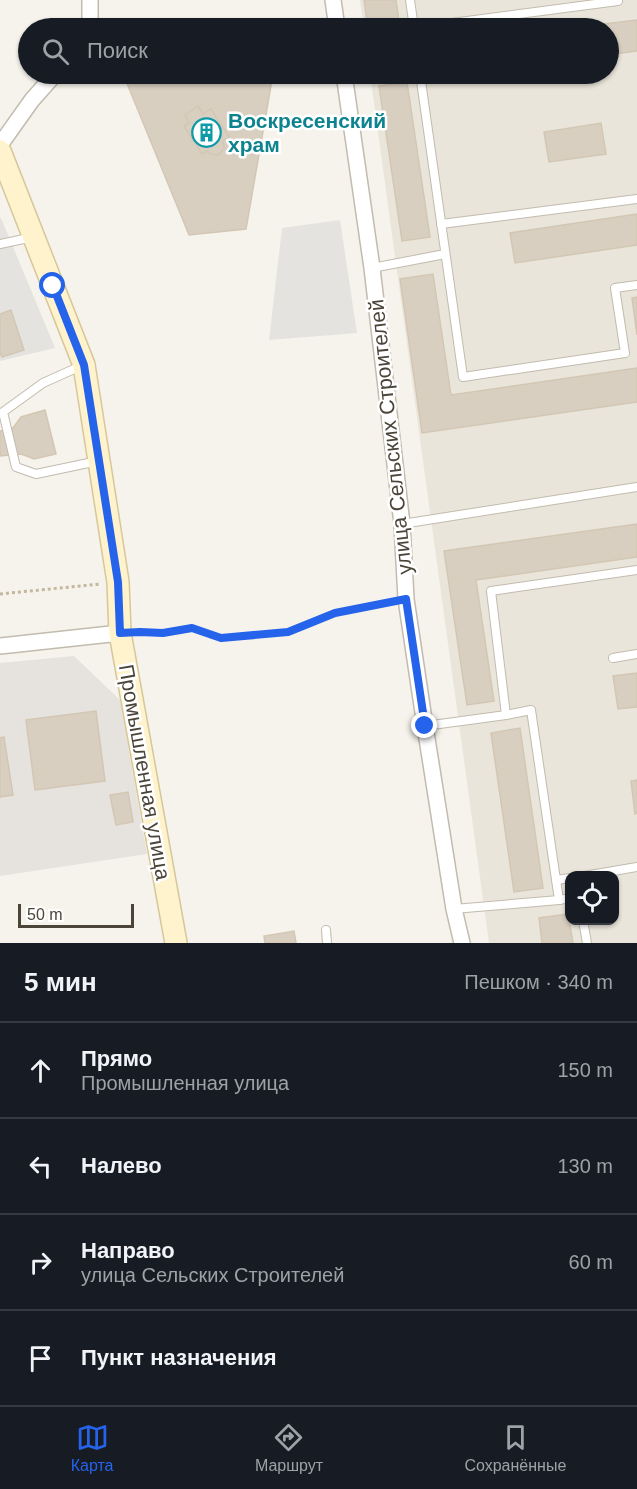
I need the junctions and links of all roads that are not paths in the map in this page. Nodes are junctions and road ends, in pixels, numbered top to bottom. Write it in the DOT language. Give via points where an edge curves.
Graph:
graph roads {
  1 [pos="90,0"];
  2 [pos="333,0"];
  3 [pos="410,0"];
  4 [pos="618,1"];
  5 [pos="587,3"];
  6 [pos="90,18"];
  7 [pos="336,18"];
  8 [pos="413,18"];
  9 [pos="483,18"];
  10 [pos="46,84"];
  11 [pos="345,84"];
  12 [pos="421,84"];
  13 [pos="0,145"];
  14 [pos="0,151"];
  15 [pos="637,199"];
  16 [pos="441,224"];
  17 [pos="34,237"];
  18 [pos="0,243"];
  19 [pos="445,254"];
  20 [pos="372,268"];
  21 [pos="637,285"];
  22 [pos="84,365"];
  23 [pos="99,461"];
  24 [pos="637,487"];
  25 [pos="402,524"];
  26 [pos="637,570"];
  27 [pos="120,633"];
  28 [pos="0,645"];
  29 [pos="637,654"];
  30 [pos="613,658"];
  31 [pos="506,715"];
  32 [pos="425,726"];
  33 [pos="637,867"];
  34 [pos="613,871"];
  35 [pos="565,879"];
  36 [pos="556,880"];
  37 [pos="565,899"];
  38 [pos="559,900"];
  39 [pos="454,909"];
  40 [pos="584,925"];
  41 [pos="326,930"];
  42 [pos="176,943"];
  43 [pos="327,943"];
  44 [pos="462,943"];
  45 [pos="587,943"];
  1 -- 6 [label="street"];
  2 -- 7 [label="street"];
  3 -- 8 [label="lane"];
  4 -- 5 [label="lane"];
  5 -- 9 [label="lane"];
  10 -- 13 [label="street"];
  11 -- 20 [label="street, улица Сельских Строителей"];
  12 -- 16 [label="lane"];
  14 -- 17 [label="street, Промышленная улица"];
  15 -- 16 [label="lane"];
  16 -- 19 [label="lane"];
  17 -- 18 [label="lane"];
  17 -- 22 [label="street, Промышленная улица"];
  19 -- 20 [label="lane"];
  19 -- 21 [label="lane" via="462,377 625,353 615,288"];
  20 -- 25 [label="street, улица Сельских Строителей"];
  22 -- 23 [label="street, Промышленная улица"];
  22 -- 23 [label="lane" via="43,383 3,412 16,467 36,474"];
  23 -- 27 [label="street, Промышленная улица" via="118,582"];
  24 -- 25 [label="lane"];
  25 -- 32 [label="street, улица Сельских Строителей" via="406,599"];
  26 -- 31 [label="lane" via="491,591"];
  27 -- 28 [label="street"];
  27 -- 42 [label="street, Промышленная улица"];
  29 -- 30 [label="lane"];
  31 -- 32 [label="lane"];
  31 -- 36 [label="lane" via="531,710"];
  32 -- 39 [label="street, улица Сельских Строителей"];
  33 -- 34 [label="lane"];
  35 -- 36 [label="lane"];
  36 -- 38 [label="lane"];
  37 -- 38 [label="lane"];
  38 -- 39 [label="lane"];
  39 -- 44 [label="street, улица Сельских Строителей"];
  40 -- 45 [label="lane"];
  41 -- 43 [label="lane"];
}
